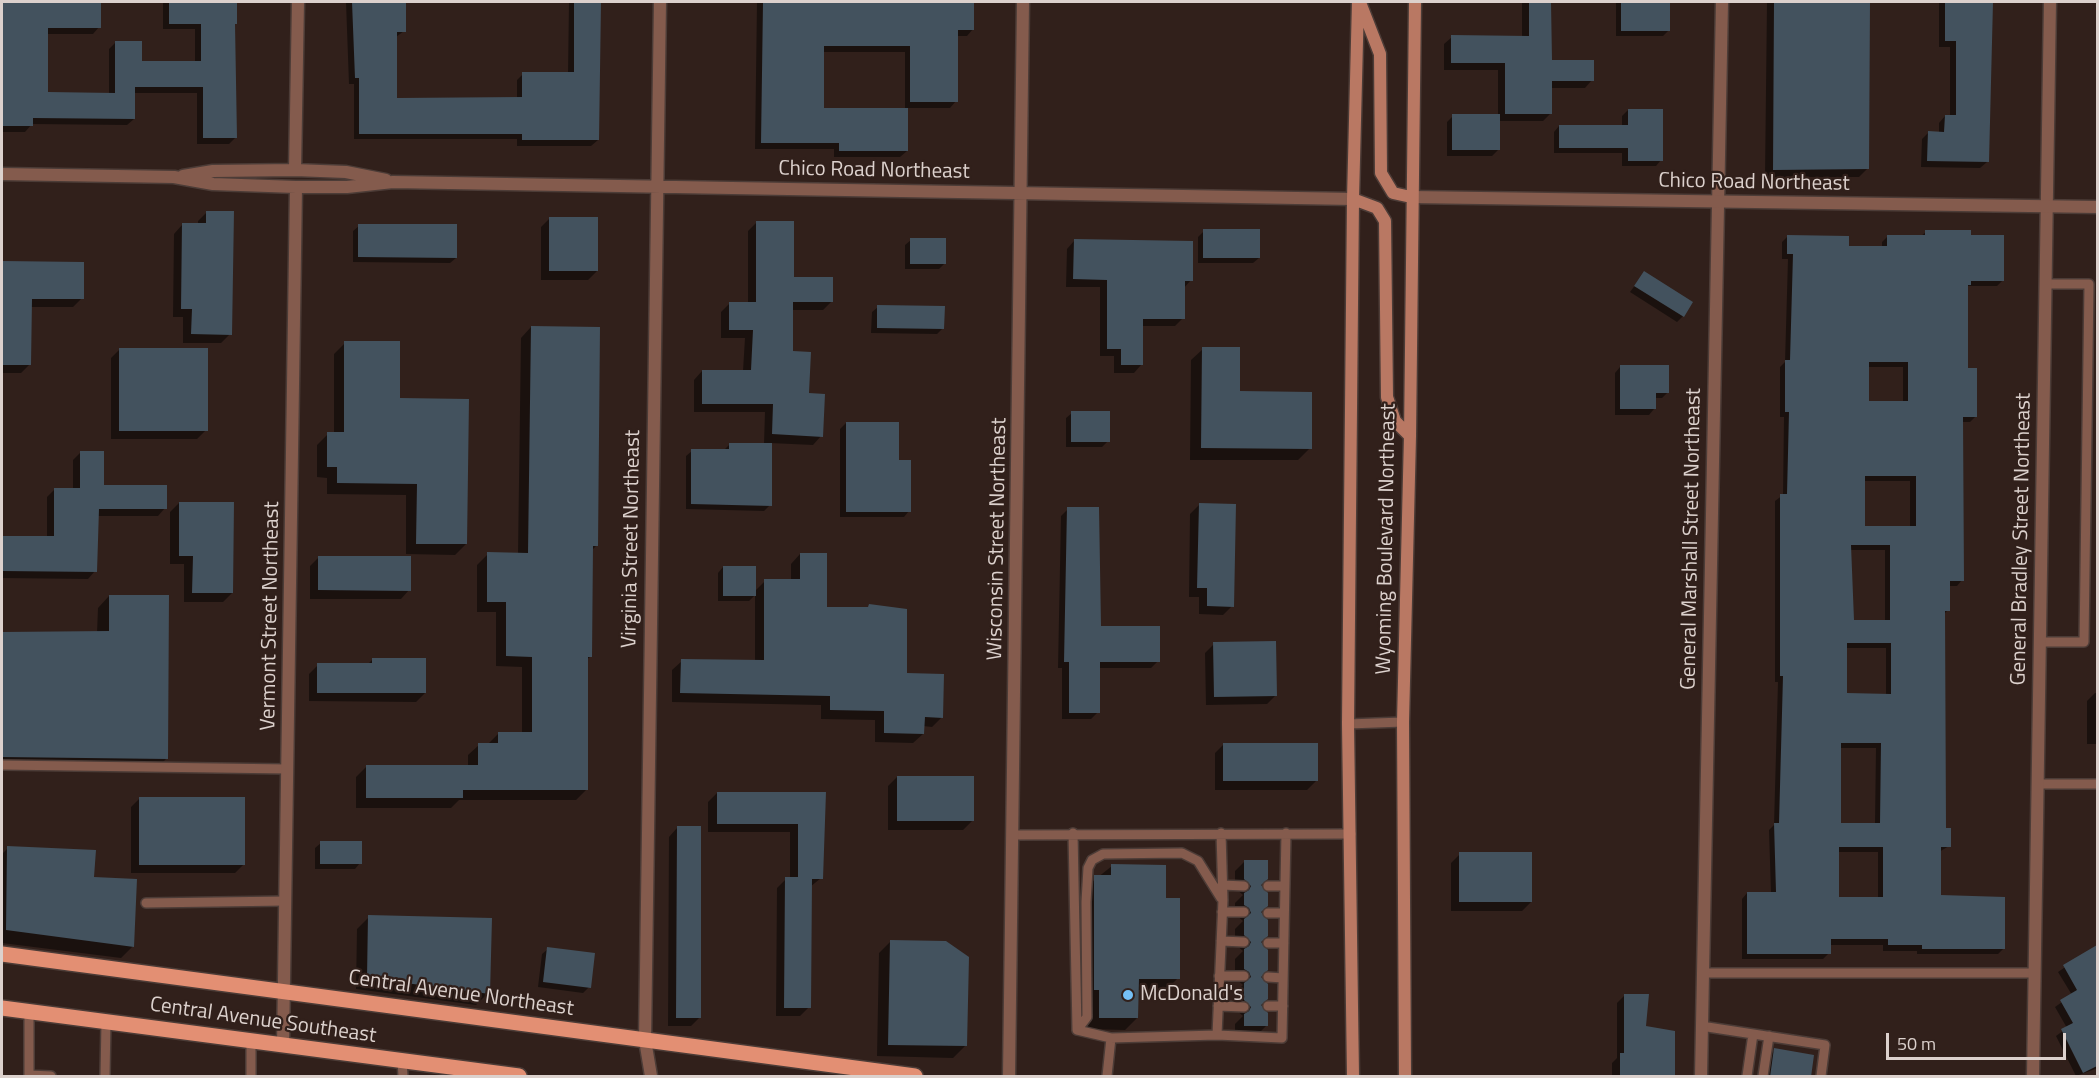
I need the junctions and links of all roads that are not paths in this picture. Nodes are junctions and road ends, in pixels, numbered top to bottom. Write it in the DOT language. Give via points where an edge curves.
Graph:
graph roads {
  1 [pos="298,2"];
  2 [pos="660,2"];
  3 [pos="1023,2"];
  4 [pos="1359,2"];
  5 [pos="1414,2"];
  6 [pos="1722,2"];
  7 [pos="2050,2"];
  8 [pos="295,170"];
  9 [pos="2,174"];
  10 [pos="174,177"];
  11 [pos="393,182"];
  12 [pos="657,185"];
  13 [pos="296,187"];
  14 [pos="1022,195"];
  15 [pos="1411,197"];
  16 [pos="1353,199"];
  17 [pos="1719,202"];
  18 [pos="2047,206"];
  19 [pos="2097,207"];
  20 [pos="2093,282"];
  21 [pos="2046,284"];
  22 [pos="1410,436"];
  23 [pos="2040,642"];
  24 [pos="1403,722"];
  25 [pos="1348,724"];
  26 [pos="2,765"];
  27 [pos="288,769"];
  28 [pos="2038,784"];
  29 [pos="2097,784"];
  30 [pos="1073,833"];
  31 [pos="1221,833"];
  32 [pos="1286,833"];
  33 [pos="1351,834"];
  34 [pos="1013,835"];
  35 [pos="1222,885"];
  36 [pos="1244,886"];
  37 [pos="1268,886"];
  38 [pos="1285,886"];
  39 [pos="1223,900"];
  40 [pos="286,902"];
  41 [pos="146,903"];
  42 [pos="1222,912"];
  43 [pos="1244,912"];
  44 [pos="1268,913"];
  45 [pos="1284,913"];
  46 [pos="1221,941"];
  47 [pos="1244,942"];
  48 [pos="1268,943"];
  49 [pos="1284,943"];
  50 [pos="2,954"];
  51 [pos="1702,973"];
  52 [pos="2035,973"];
  53 [pos="1220,975"];
  54 [pos="1244,976"];
  55 [pos="1268,977"];
  56 [pos="1283,978"];
  57 [pos="285,992"];
  58 [pos="1218,1006"];
  59 [pos="1268,1006"];
  60 [pos="1283,1006"];
  61 [pos="1244,1007"];
  62 [pos="2,1008"];
  63 [pos="29,1011"];
  64 [pos="105,1022"];
  65 [pos="1701,1026"];
  66 [pos="1077,1030"];
  67 [pos="1753,1034"];
  68 [pos="1217,1035"];
  69 [pos="1769,1036"];
  70 [pos="1111,1038"];
  71 [pos="645,1040"];
  72 [pos="251,1041"];
  73 [pos="283,1045"];
  74 [pos="402,1061"];
  75 [pos="29,1076"];
  76 [pos="51,1077"];
  77 [pos="105,1077"];
  78 [pos="251,1077"];
  79 [pos="403,1077"];
  80 [pos="519,1077"];
  81 [pos="651,1077"];
  82 [pos="915,1077"];
  83 [pos="1009,1077"];
  84 [pos="1107,1077"];
  85 [pos="1353,1077"];
  86 [pos="1406,1077"];
  87 [pos="1701,1077"];
  88 [pos="1747,1077"];
  89 [pos="1763,1077"];
  90 [pos="1821,1077"];
  91 [pos="2033,1077"];
  1 -- 8 [label="street"];
  2 -- 12 [label="street, Virginia Street Northeast"];
  3 -- 14 [label="street, Wisconsin Street Northeast"];
  4 -- 15 [label="main road" via="1380,54 1381,173 1393,192"];
  4 -- 16 [label="main road, Wyoming Boulevard Northeast"];
  5 -- 15 [label="main road, Wyoming Boulevard Northeast"];
  6 -- 17 [label="street, General Marshall Street Northeast"];
  7 -- 18 [label="street, General Bradley Street Northeast"];
  8 -- 10 [label="street, Chico Road Northeast" via="213,171"];
  8 -- 11 [label="street, Chico Road Northeast" via="346,172"];
  9 -- 10 [label="street, Chico Road Northeast"];
  10 -- 13 [label="street, Chico Road Northeast" via="213,184"];
  11 -- 12 [label="street, Chico Road Northeast"];
  11 -- 13 [label="street, Chico Road Northeast"];
  12 -- 14 [label="street, Chico Road Northeast"];
  12 -- 71 [label="street, Virginia Street Northeast"];
  13 -- 27 [label="street, Vermont Street Northeast"];
  14 -- 16 [label="street, Chico Road Northeast"];
  14 -- 34 [label="street, Wisconsin Street Northeast"];
  15 -- 17 [label="street, Chico Road Northeast"];
  15 -- 22 [label="main road, Wyoming Boulevard Northeast"];
  16 -- 22 [label="main road" via="1369,203 1384,217 1387,398 1395,421"];
  16 -- 25 [label="main road, Wyoming Boulevard Northeast"];
  17 -- 18 [label="street, Chico Road Northeast"];
  17 -- 51 [label="street, General Marshall Street Northeast"];
  18 -- 19 [label="street, Chico Road Northeast"];
  18 -- 21 [label="street, General Bradley Street Northeast"];
  20 -- 21 [label="lane"];
  20 -- 23 [label="lane" via="2084,642"];
  21 -- 23 [label="street, General Bradley Street Northeast"];
  22 -- 24 [label="main road, Wyoming Boulevard Northeast"];
  23 -- 28 [label="street, General Bradley Street Northeast"];
  24 -- 25 [label="lane"];
  24 -- 86 [label="main road, Wyoming Boulevard Northeast"];
  25 -- 33 [label="main road, Wyoming Boulevard Northeast"];
  26 -- 27 [label="lane"];
  27 -- 40 [label="street, Vermont Street Northeast"];
  28 -- 29 [label="lane"];
  28 -- 52 [label="street, General Bradley Street Northeast"];
  30 -- 31 [label="lane"];
  30 -- 34 [label="lane"];
  30 -- 66 [label="lane"];
  31 -- 32 [label="lane"];
  31 -- 35 [label="lane"];
  32 -- 33 [label="lane"];
  32 -- 38 [label="lane"];
  33 -- 85 [label="main road, Wyoming Boulevard Northeast"];
  34 -- 83 [label="street, Wisconsin Street Northeast"];
  35 -- 36 [label="lane"];
  35 -- 39 [label="lane"];
  37 -- 38 [label="lane"];
  38 -- 45 [label="lane"];
  39 -- 42 [label="lane"];
  39 -- 66 [label="lane" via="1198,861 1182,853 1123,852 1103,854 1092,860 1086,902 1087,1017"];
  40 -- 41 [label="lane"];
  40 -- 57 [label="street, Vermont Street Northeast"];
  42 -- 43 [label="lane"];
  42 -- 46 [label="lane"];
  44 -- 45 [label="lane"];
  45 -- 49 [label="lane"];
  46 -- 47 [label="lane"];
  46 -- 53 [label="lane"];
  48 -- 49 [label="lane"];
  49 -- 56 [label="lane"];
  50 -- 57 [label="main road, Central Avenue Northeast"];
  51 -- 52 [label="lane"];
  51 -- 65 [label="street, General Marshall Street Northeast"];
  52 -- 91 [label="street, General Bradley Street Northeast"];
  53 -- 54 [label="lane"];
  53 -- 58 [label="lane"];
  55 -- 56 [label="lane"];
  56 -- 60 [label="lane"];
  57 -- 71 [label="main road, Central Avenue Northeast"];
  57 -- 73 [label="street, Vermont Street Northeast"];
  58 -- 61 [label="lane"];
  58 -- 68 [label="lane"];
  59 -- 60 [label="lane"];
  60 -- 68 [label="lane" via="1282,1038"];
  62 -- 63 [label="main road, Central Avenue Southeast"];
  63 -- 64 [label="main road, Central Avenue Southeast"];
  63 -- 75 [label="lane"];
  64 -- 72 [label="main road, Central Avenue Southeast"];
  64 -- 77 [label="lane"];
  65 -- 67 [label="lane"];
  65 -- 87 [label="street, General Marshall Street Northeast"];
  66 -- 70 [label="lane"];
  67 -- 69 [label="lane"];
  67 -- 88 [label="lane"];
  68 -- 70 [label="lane"];
  69 -- 89 [label="lane"];
  69 -- 90 [label="lane" via="1825,1045"];
  70 -- 84 [label="lane"];
  71 -- 81 [label="street, Virginia Street Northeast"];
  71 -- 82 [label="main road, Central Avenue Northeast"];
  72 -- 73 [label="main road, Central Avenue Southeast"];
  72 -- 78 [label="lane"];
  73 -- 74 [label="main road, Central Avenue Southeast"];
  74 -- 79 [label="lane"];
  74 -- 80 [label="main road, Central Avenue Southeast"];
  75 -- 76 [label="lane"];
}
